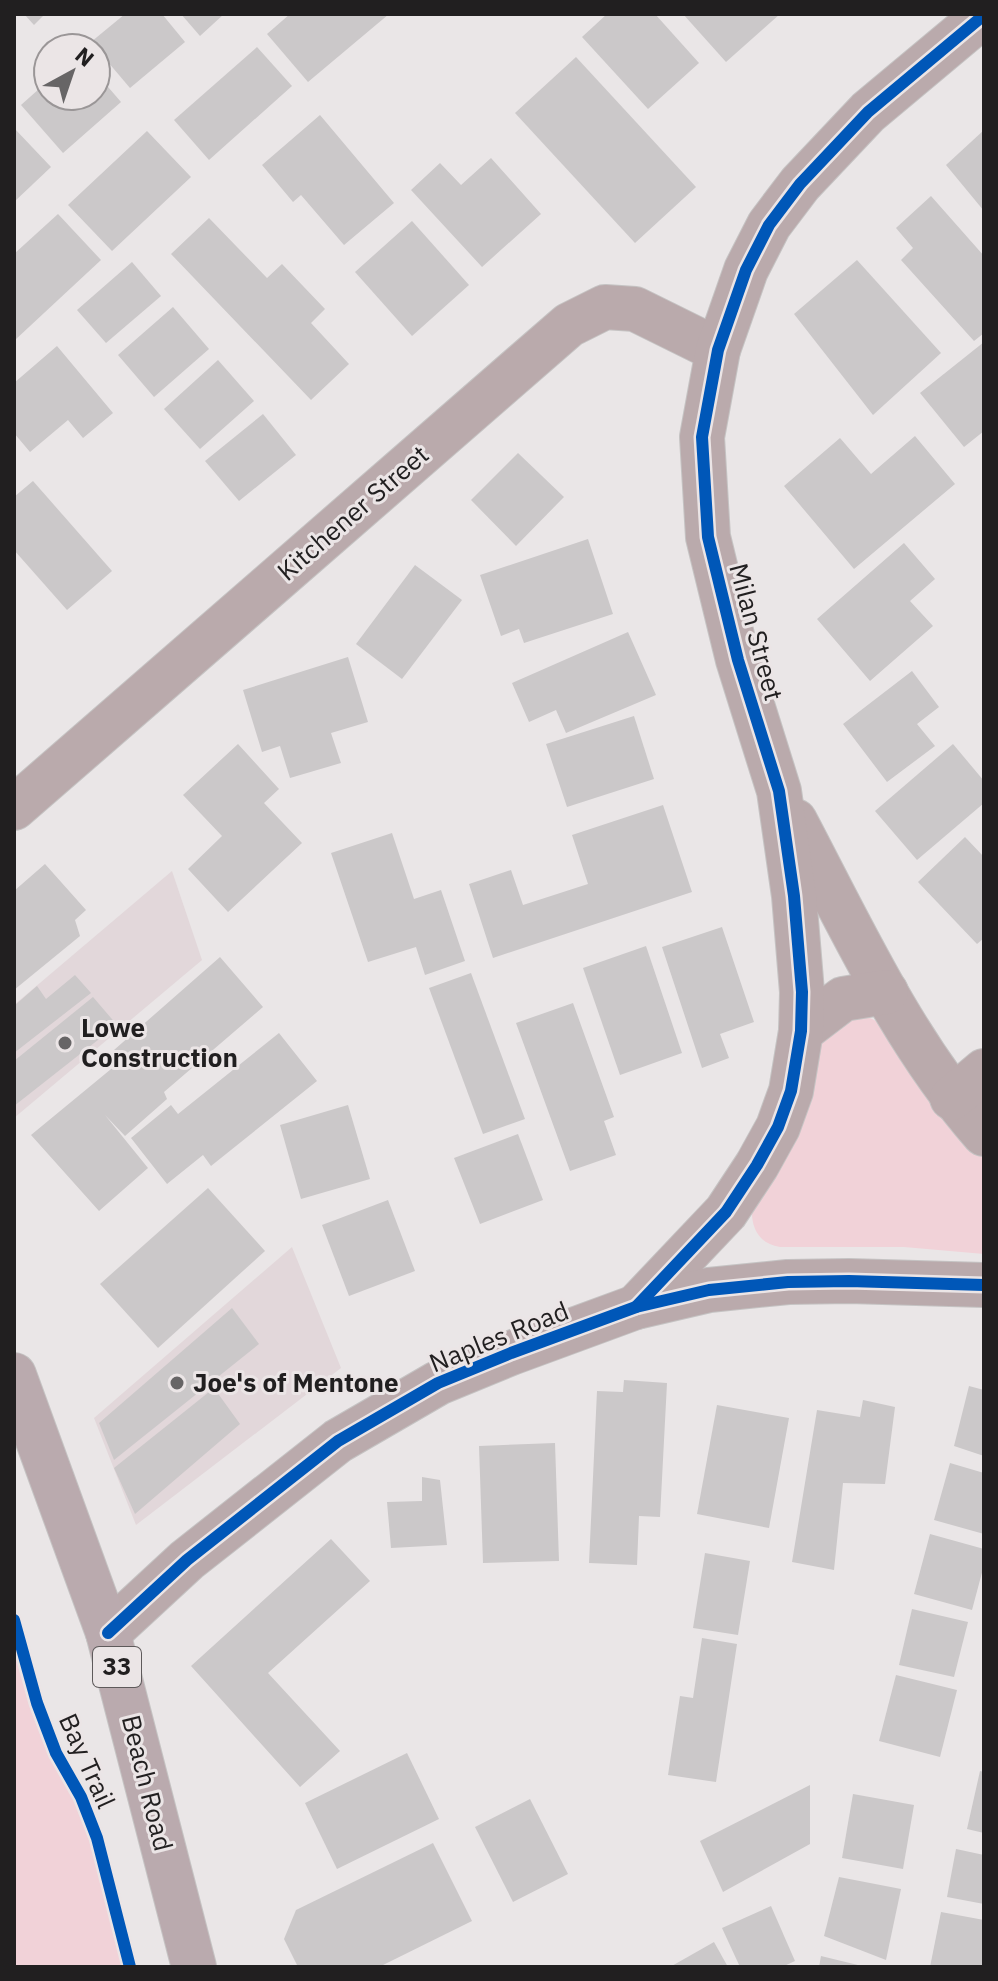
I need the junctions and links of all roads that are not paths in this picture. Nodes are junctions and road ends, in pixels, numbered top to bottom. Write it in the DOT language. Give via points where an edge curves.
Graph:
graph roads {
  1 [pos="984,15"];
  2 [pos="718,350"];
  3 [pos="779,791"];
  4 [pos="14,808"];
  5 [pos="886,992"];
  6 [pos="801,1031"];
  7 [pos="968,1084"];
  8 [pos="984,1134"];
  9 [pos="984,1285"];
  10 [pos="636,1307"];
  11 [pos="14,1375"];
  12 [pos="108,1633"];
  13 [pos="194,1967"];
  1 -- 2 [label="street, Milan Street" via="868,112 800,184 769,225 746,270"];
  2 -- 3 [label="street, Milan Street" via="702,437 708,537 738,660"];
  2 -- 4 [label="street, Kitchener Street" via="635,309 605,307 569,325"];
  3 -- 5 [label="street, Milan Street"];
  3 -- 6 [label="street, Milan Street" via="794,896"];
  5 -- 6 [label="street" via="843,999"];
  5 -- 7 [label="street, Milan Street" via="921,1054"];
  6 -- 10 [label="street, Milan Street" via="791,1091 757,1165 726,1212"];
  7 -- 8 [label="street, Milan Street"];
  9 -- 10 [label="street, Naples Road" via="788,1282 709,1290"];
  10 -- 12 [label="street, Naples Road" via="438,1383 338,1441 187,1560"];
  11 -- 12 [label="main road, Beach Road / 33"];
  12 -- 13 [label="main road, Beach Road / 33"];
}
